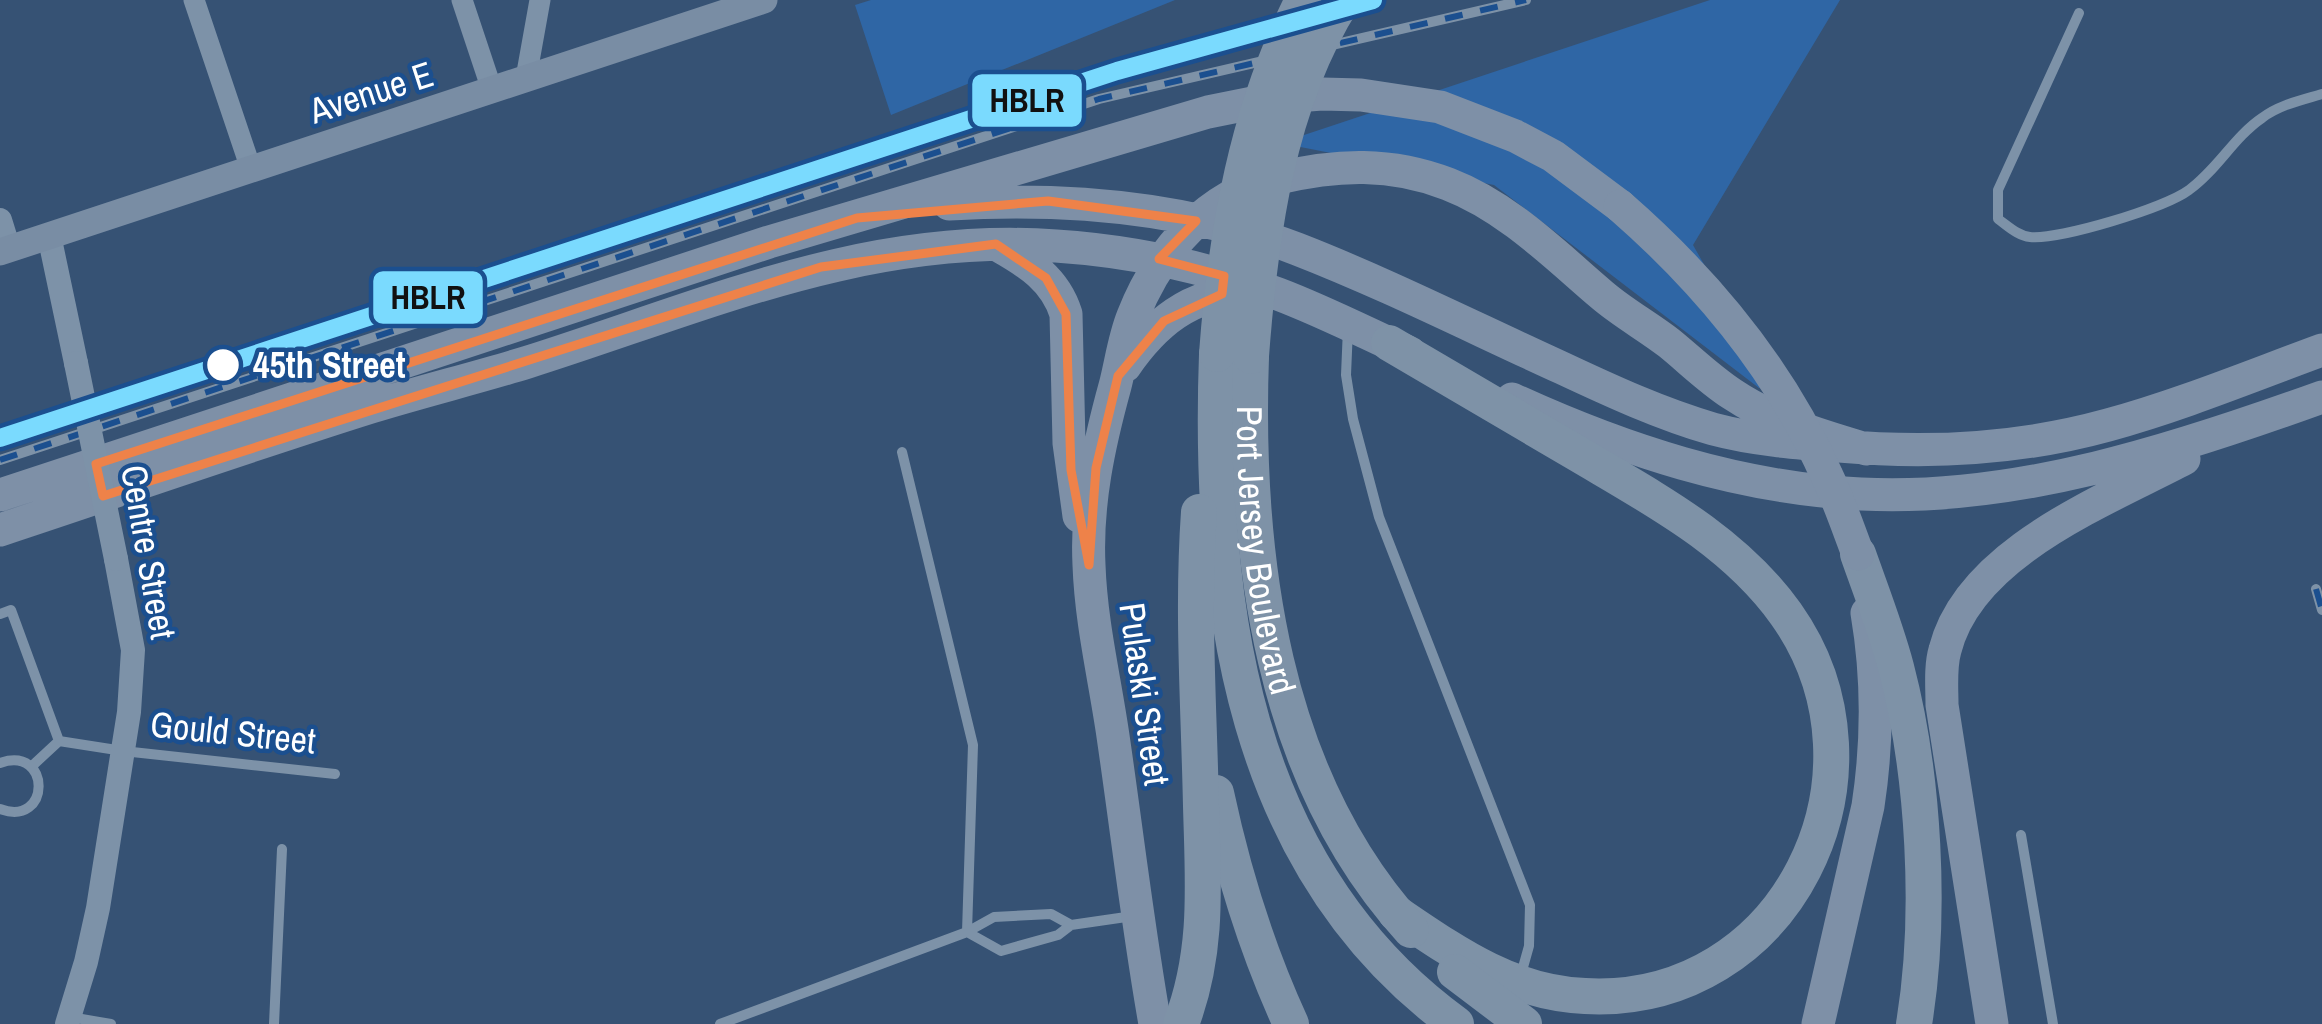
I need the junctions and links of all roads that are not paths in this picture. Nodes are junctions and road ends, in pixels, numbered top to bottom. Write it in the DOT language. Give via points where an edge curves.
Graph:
graph roads {
  1 [pos="194,0"];
  2 [pos="461,0"];
  3 [pos="540,0"];
  4 [pos="764,0"];
  5 [pos="1303,0"];
  6 [pos="1343,0"];
  7 [pos="731,5"];
  8 [pos="2079,14"];
  9 [pos="526,78"];
  10 [pos="492,90"];
  11 [pos="2322,94"];
  12 [pos="251,169"];
  13 [pos="1299,173"];
  14 [pos="857,218"];
  15 [pos="0,220"];
  16 [pos="1196,220"];
  17 [pos="49,235"];
  18 [pos="1267,239"];
  19 [pos="996,244"];
  20 [pos="5,250"];
  21 [pos="1162,260"];
  22 [pos="1276,293"];
  23 [pos="1348,325"];
  24 [pos="1389,344"];
  25 [pos="2322,350"];
  26 [pos="1234,355"];
  27 [pos="1118,376"];
  28 [pos="2322,397"];
  29 [pos="2255,421"];
  30 [pos="1866,448"];
  31 [pos="902,452"];
  32 [pos="0,495"];
  33 [pos="0,530"];
  34 [pos="1858,554"];
  35 [pos="1089,565"];
  36 [pos="0,614"];
  37 [pos="1199,701"];
  38 [pos="59,741"];
  39 [pos="123,751"];
  40 [pos="0,764"];
  41 [pos="31,766"];
  42 [pos="335,774"];
  43 [pos="0,808"];
  44 [pos="2021,835"];
  45 [pos="282,849"];
  46 [pos="1396,913"];
  47 [pos="1136,916"];
  48 [pos="1071,925"];
  49 [pos="967,932"];
  50 [pos="1518,983"];
  51 [pos="69,1020"];
  52 [pos="111,1024"];
  53 [pos="274,1024"];
  54 [pos="720,1024"];
  55 [pos="1155,1024"];
  56 [pos="1181,1024"];
  57 [pos="1292,1024"];
  58 [pos="1456,1024"];
  59 [pos="1524,1024"];
  60 [pos="1818,1024"];
  61 [pos="1914,1024"];
  62 [pos="1992,1024"];
  63 [pos="2053,1024"];
  1 -- 12 [label="street"];
  2 -- 10 [label="street"];
  3 -- 9 [label="street"];
  4 -- 7 [label="main road, Avenue E"];
  5 -- 26 [label="highway, Port Jersey Boulevard, bridge" via="1273,66 1240,178 1228,240"];
  6 -- 26 [label="highway, Port Jersey Boulevard, bridge" via="1305,78"];
  7 -- 9 [label="main road, Avenue E"];
  8 -- 11 [label="lane" via="1998,190 1998,219 2024,237 2054,236 2162,204 2213,169 2261,118"];
  9 -- 10 [label="main road, Avenue E"];
  10 -- 12 [label="main road, Avenue E"];
  12 -- 17 [label="main road, Avenue E"];
  13 -- 16 [label="highway, Pulaski Street" via="1242,190"];
  13 -- 18 [label="highway" via="1276,202"];
  13 -- 30 [label="highway, Pulaski Street" via="1389,168 1452,185 1523,228 1732,394 1785,423"];
  14 -- 16 [label="highway" via="1048,201"];
  14 -- 32 [label="highway"];
  14 -- 34 [label="highway, bridge" via="1208,112 1283,97 1401,99 1476,118 1552,156 1653,234 1697,280 1763,364 1827,475"];
  15 -- 20 [label="street"];
  16 -- 18 [label="highway"];
  16 -- 21 [label="highway, Pulaski Street"];
  17 -- 20 [label="main road, Avenue E"];
  17 -- 39 [label="street, Centre Street, bridge" via="133,650"];
  18 -- 22 [label="highway"];
  18 -- 30 [label="highway" via="1674,416 1749,436"];
  19 -- 21 [label="highway"];
  19 -- 33 [label="highway" via="821,267"];
  19 -- 35 [label="highway" via="1046,278 1066,314 1071,470"];
  21 -- 22 [label="highway"];
  21 -- 27 [label="highway, Pulaski Street" via="1132,317"];
  22 -- 23 [label="highway"];
  22 -- 27 [label="highway, Pulaski Street" via="1190,304 1153,330"];
  23 -- 24 [label="highway"];
  23 -- 50 [label="lane" via="1352,419 1379,517 1529,904"];
  24 -- 29 [label="highway" via="1603,438 1706,470 1813,490 1990,487 2119,462"];
  24 -- 50 [label="highway" via="1712,538 1784,611 1827,701 1833,766 1821,830 1793,887 1754,934 1706,968 1651,990 1587,997"];
  25 -- 30 [label="highway" via="2059,437"];
  26 -- 37 [label="highway" via="1196,558"];
  26 -- 46 [label="highway, Port Jersey Boulevard" via="1284,690 1332,818"];
  26 -- 58 [label="highway, Port Jersey Boulevard" via="1216,468 1223,581 1263,759 1296,836 1340,907 1402,982"];
  27 -- 35 [label="highway, Pulaski Street" via="1096,468"];
  28 -- 29 [label="highway"];
  29 -- 62 [label="highway" via="2030,543 1984,580 1952,628 1942,705"];
  31 -- 49 [label="lane" via="973,745"];
  34 -- 60 [label="highway" via="1876,735 1868,806"];
  34 -- 61 [label="highway" via="1897,669 1913,763 1923,899"];
  35 -- 47 [label="highway, Pulaski Street"];
  36 -- 38 [label="lane" via="11,610"];
  37 -- 56 [label="highway" via="1204,915"];
  37 -- 57 [label="highway" via="1236,874"];
  38 -- 39 [label="lane, Gould Street"];
  38 -- 41 [label="lane"];
  39 -- 42 [label="lane, Gould Street"];
  39 -- 51 [label="street, Centre Street" via="94,926"];
  40 -- 41 [label="lane"];
  41 -- 43 [label="lane" via="39,780 33,804 19,812"];
  44 -- 63 [label="lane"];
  45 -- 53 [label="lane"];
  46 -- 50 [label="highway" via="1467,961"];
  46 -- 59 [label="highway, Port Jersey Boulevard"];
  47 -- 48 [label="lane"];
  47 -- 55 [label="highway, Pulaski Street"];
  48 -- 49 [label="lane" via="1051,914 994,917"];
  48 -- 49 [label="lane" via="1001,951"];
  49 -- 54 [label="lane"];
  51 -- 52 [label="lane"];
}
